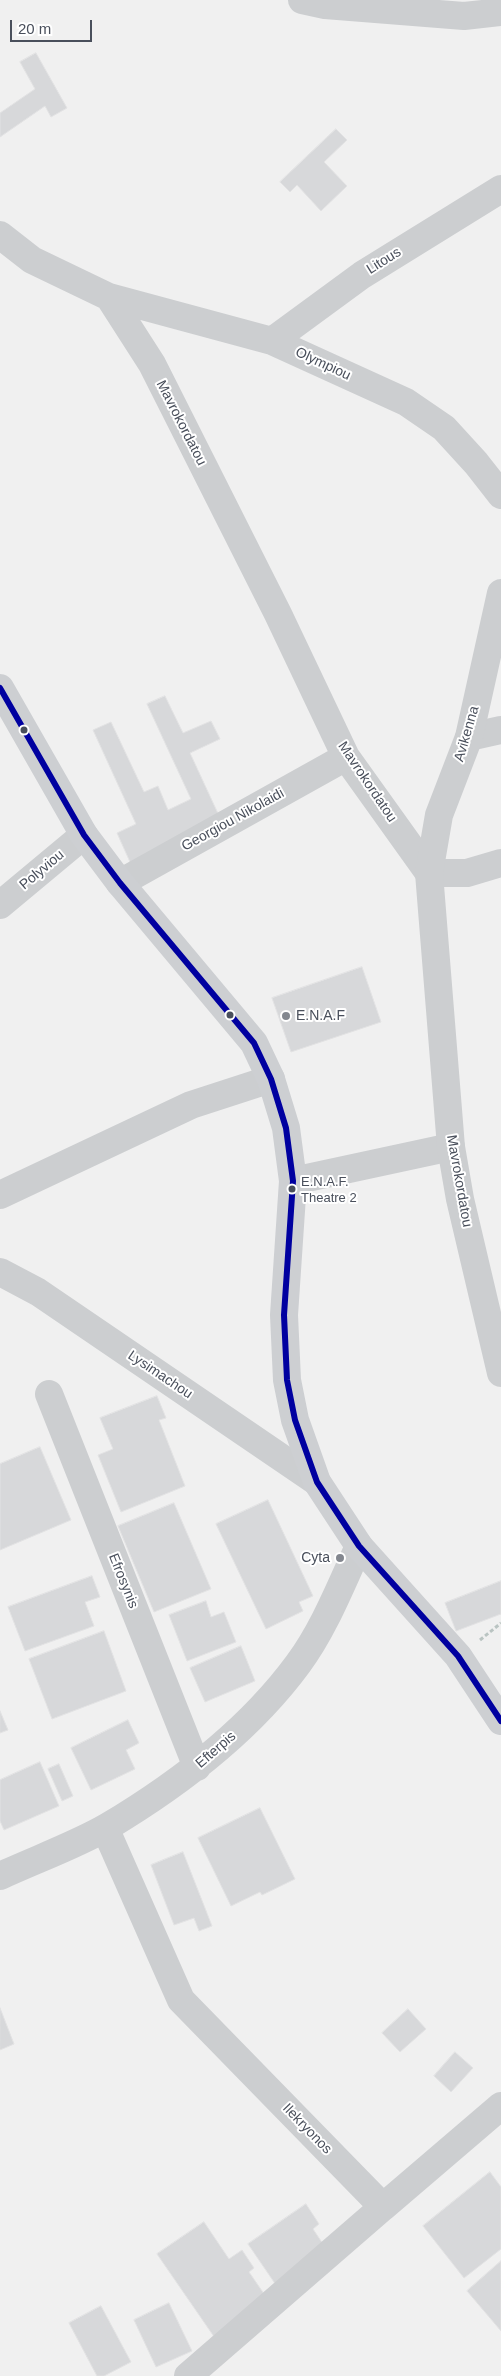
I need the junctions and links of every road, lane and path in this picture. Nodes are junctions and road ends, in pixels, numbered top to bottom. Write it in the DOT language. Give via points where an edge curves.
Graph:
graph roads {
  1 [pos="302,0"];
  2 [pos="501,12"];
  3 [pos="501,189"];
  4 [pos="0,235"];
  5 [pos="109,297"];
  6 [pos="272,341"];
  7 [pos="501,495"];
  8 [pos="501,593"];
  9 [pos="0,688"];
  10 [pos="501,730"];
  11 [pos="469,737"];
  12 [pos="346,757"];
  13 [pos="84,835"];
  14 [pos="501,863"];
  15 [pos="430,873"];
  16 [pos="120,883"];
  17 [pos="0,905"];
  18 [pos="271,1079"];
  19 [pos="452,1147"];
  20 [pos="293,1180"];
  21 [pos="0,1196"];
  22 [pos="0,1272"];
  23 [pos="501,1373"];
  24 [pos="49,1394"];
  25 [pos="317,1482"];
  26 [pos="359,1546"];
  27 [pos="501,1721"];
  28 [pos="198,1767"];
  29 [pos="105,1828"];
  30 [pos="0,1876"];
  31 [pos="501,2106"];
  32 [pos="384,2207"];
  33 [pos="188,2376"];
  1 -- 2 [label="street" via="325,5 464,16"];
  3 -- 6 [label="street, Litous" via="362,275"];
  4 -- 5 [label="street" via="32,260"];
  5 -- 6 [label="street, Olympiou"];
  5 -- 12 [label="street, Mavrokordatou" via="152,364"];
  6 -- 7 [label="street, Olympiou" via="406,402 444,428"];
  8 -- 11 [label="street, Avikenna"];
  9 -- 13 [label="main road"];
  10 -- 11 [label="street"];
  11 -- 15 [label="street, Avikenna" via="439,815"];
  12 -- 15 [label="street, Mavrokordatou"];
  12 -- 16 [label="street, Georgiou Nikolaidi"];
  13 -- 16 [label="main road"];
  13 -- 17 [label="street, Polyviou"];
  14 -- 15 [label="street" via="467,873"];
  15 -- 19 [label="street, Mavrokordatou"];
  16 -- 18 [label="main road" via="254,1043"];
  18 -- 20 [label="main road" via="286,1128"];
  18 -- 21 [label="street" via="182,1109"];
  19 -- 20 [label="street"];
  19 -- 23 [label="street, Mavrokordatou" via="460,1199"];
  20 -- 25 [label="main road" via="284,1315 287,1380 295,1420"];
  22 -- 25 [label="street, Lysimachou" via="38,1292"];
  24 -- 28 [label="street, Efrosynis"];
  25 -- 26 [label="main road"];
  26 -- 27 [label="main road" via="458,1656"];
  26 -- 28 [label="street, Efterpis" via="326,1616 299,1663 259,1711"];
  28 -- 29 [label="street, Efterpis"];
  29 -- 30 [label="street, Efterpis"];
  29 -- 32 [label="street, Ilekryonos" via="181,2000"];
  31 -- 32 [label="street"];
  32 -- 33 [label="street"];
}
